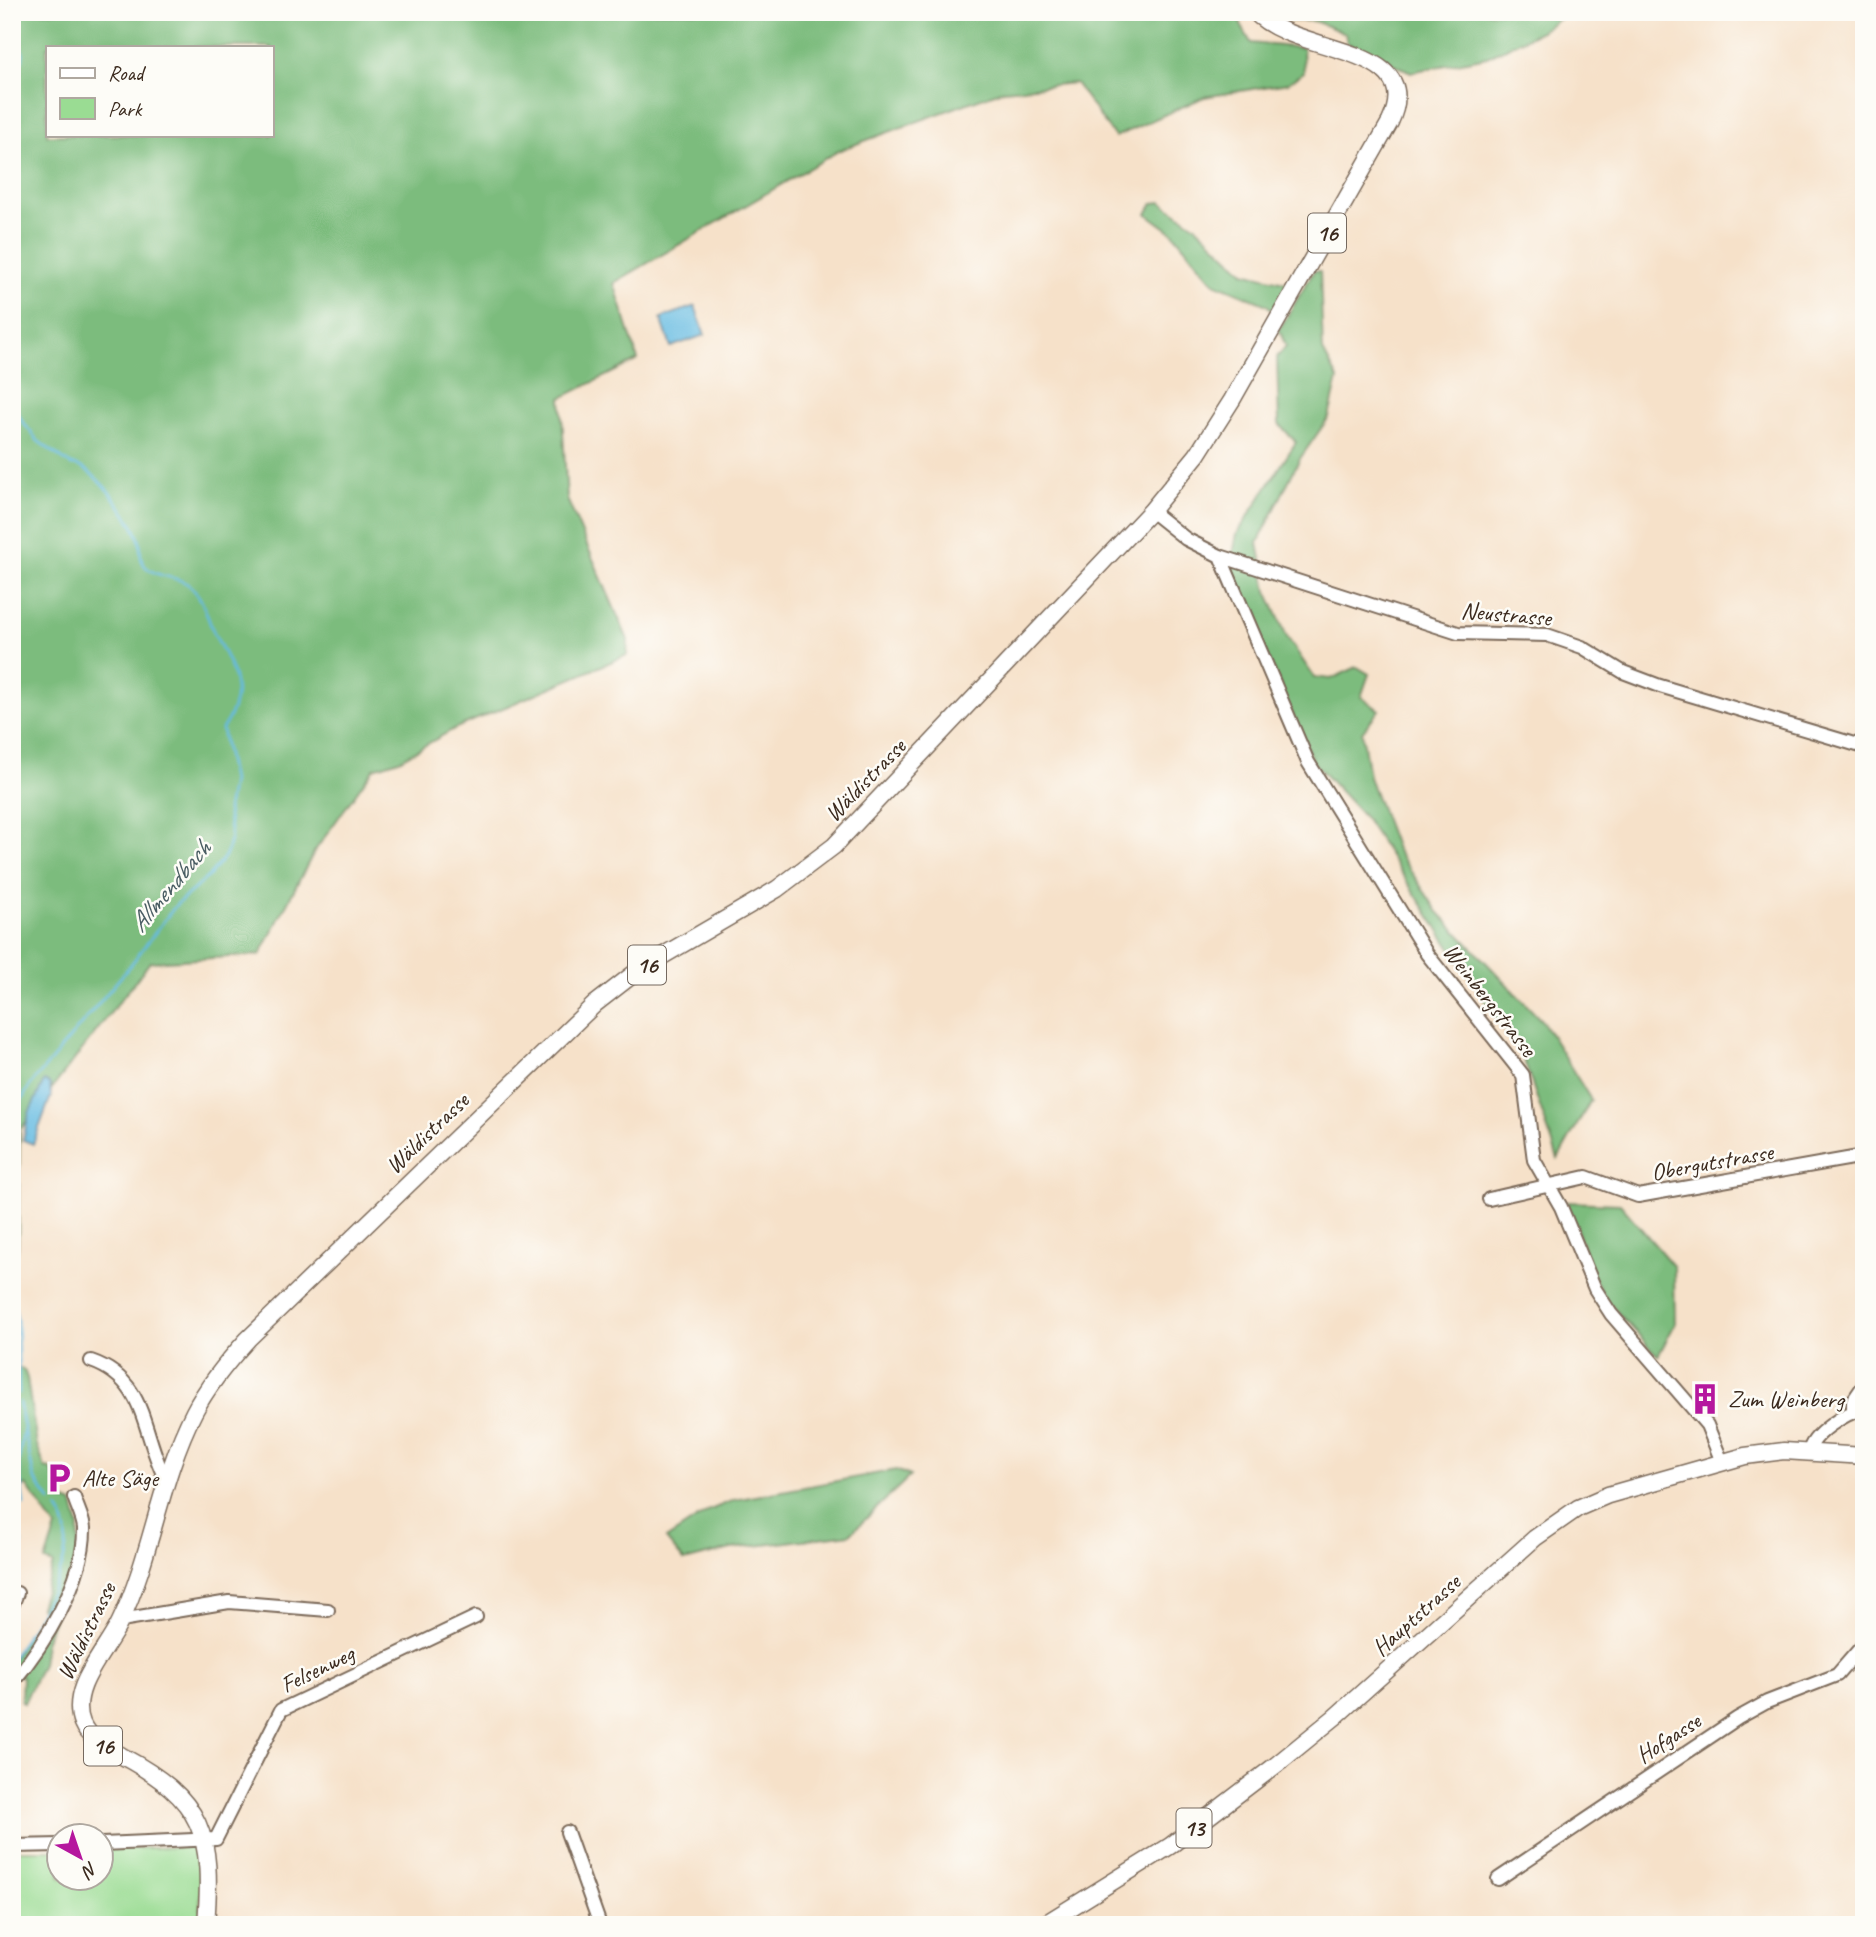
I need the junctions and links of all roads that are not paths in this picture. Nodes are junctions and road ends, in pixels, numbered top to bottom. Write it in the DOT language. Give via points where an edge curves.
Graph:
graph roads {
  1 [pos="1255,12"];
  2 [pos="1151,511"];
  3 [pos="1225,557"];
  4 [pos="1864,747"];
  5 [pos="1864,1156"];
  6 [pos="1549,1186"];
  7 [pos="1489,1199"];
  8 [pos="91,1361"];
  9 [pos="1864,1385"];
  10 [pos="1858,1410"];
  11 [pos="1809,1452"];
  12 [pos="1864,1456"];
  13 [pos="1722,1462"];
  14 [pos="167,1482"];
  15 [pos="74,1497"];
  16 [pos="328,1610"];
  17 [pos="476,1617"];
  18 [pos="121,1620"];
  19 [pos="1864,1644"];
  20 [pos="12,1684"];
  21 [pos="567,1832"];
  22 [pos="204,1842"];
  23 [pos="116,1844"];
  24 [pos="46,1845"];
  25 [pos="12,1846"];
  26 [pos="1498,1879"];
  27 [pos="206,1925"];
  28 [pos="600,1925"];
  29 [pos="1044,1925"];
  1 -- 2 [label="main road, 16" via="1278,30 1381,67 1394,80 1398,98 1390,122 1232,400 1197,455"];
  2 -- 3 [label="street, Neustrasse" via="1186,539"];
  2 -- 14 [label="main road, Wäldistrasse / 16" via="834,846 777,889 640,969 595,1004 248,1339 204,1395"];
  3 -- 4 [label="street, Neustrasse" via="1458,633 1547,635 1660,686"];
  3 -- 6 [label="street, Weinbergstrasse" via="1308,762 1427,954 1523,1075 1532,1152"];
  5 -- 6 [label="street, Obergutstrasse" via="1638,1196 1586,1177"];
  6 -- 7 [label="street, Obergutstrasse"];
  6 -- 13 [label="street, Weinbergstrasse" via="1595,1289 1707,1426"];
  8 -- 14 [label="street" via="107,1368 135,1393"];
  9 -- 10 [label="street" via="1853,1401"];
  10 -- 11 [label="street" via="1816,1437"];
  11 -- 12 [label="main road, Hauptstrasse / 13"];
  11 -- 13 [label="main road, Hauptstrasse / 13" via="1764,1453"];
  13 -- 29 [label="main road, Hauptstrasse / 13" via="1608,1495 1553,1524 1314,1735 1170,1846"];
  14 -- 18 [label="main road, Wäldistrasse / 16"];
  15 -- 20 [label="street" via="84,1527 70,1587 59,1614"];
  16 -- 18 [label="street" via="229,1602"];
  17 -- 22 [label="street, Felsenweg" via="281,1710 222,1831 216,1839"];
  18 -- 22 [label="main road, Wäldistrasse / 16" via="80,1693 82,1722 103,1745 151,1770 180,1793"];
  19 -- 26 [label="street, Hofgasse" via="1836,1675 1738,1718"];
  21 -- 28 [label="street"];
  22 -- 23 [label="street"];
  22 -- 27 [label="main road, Wäldistrasse / 16"];
  24 -- 25 [label="street"];
}
